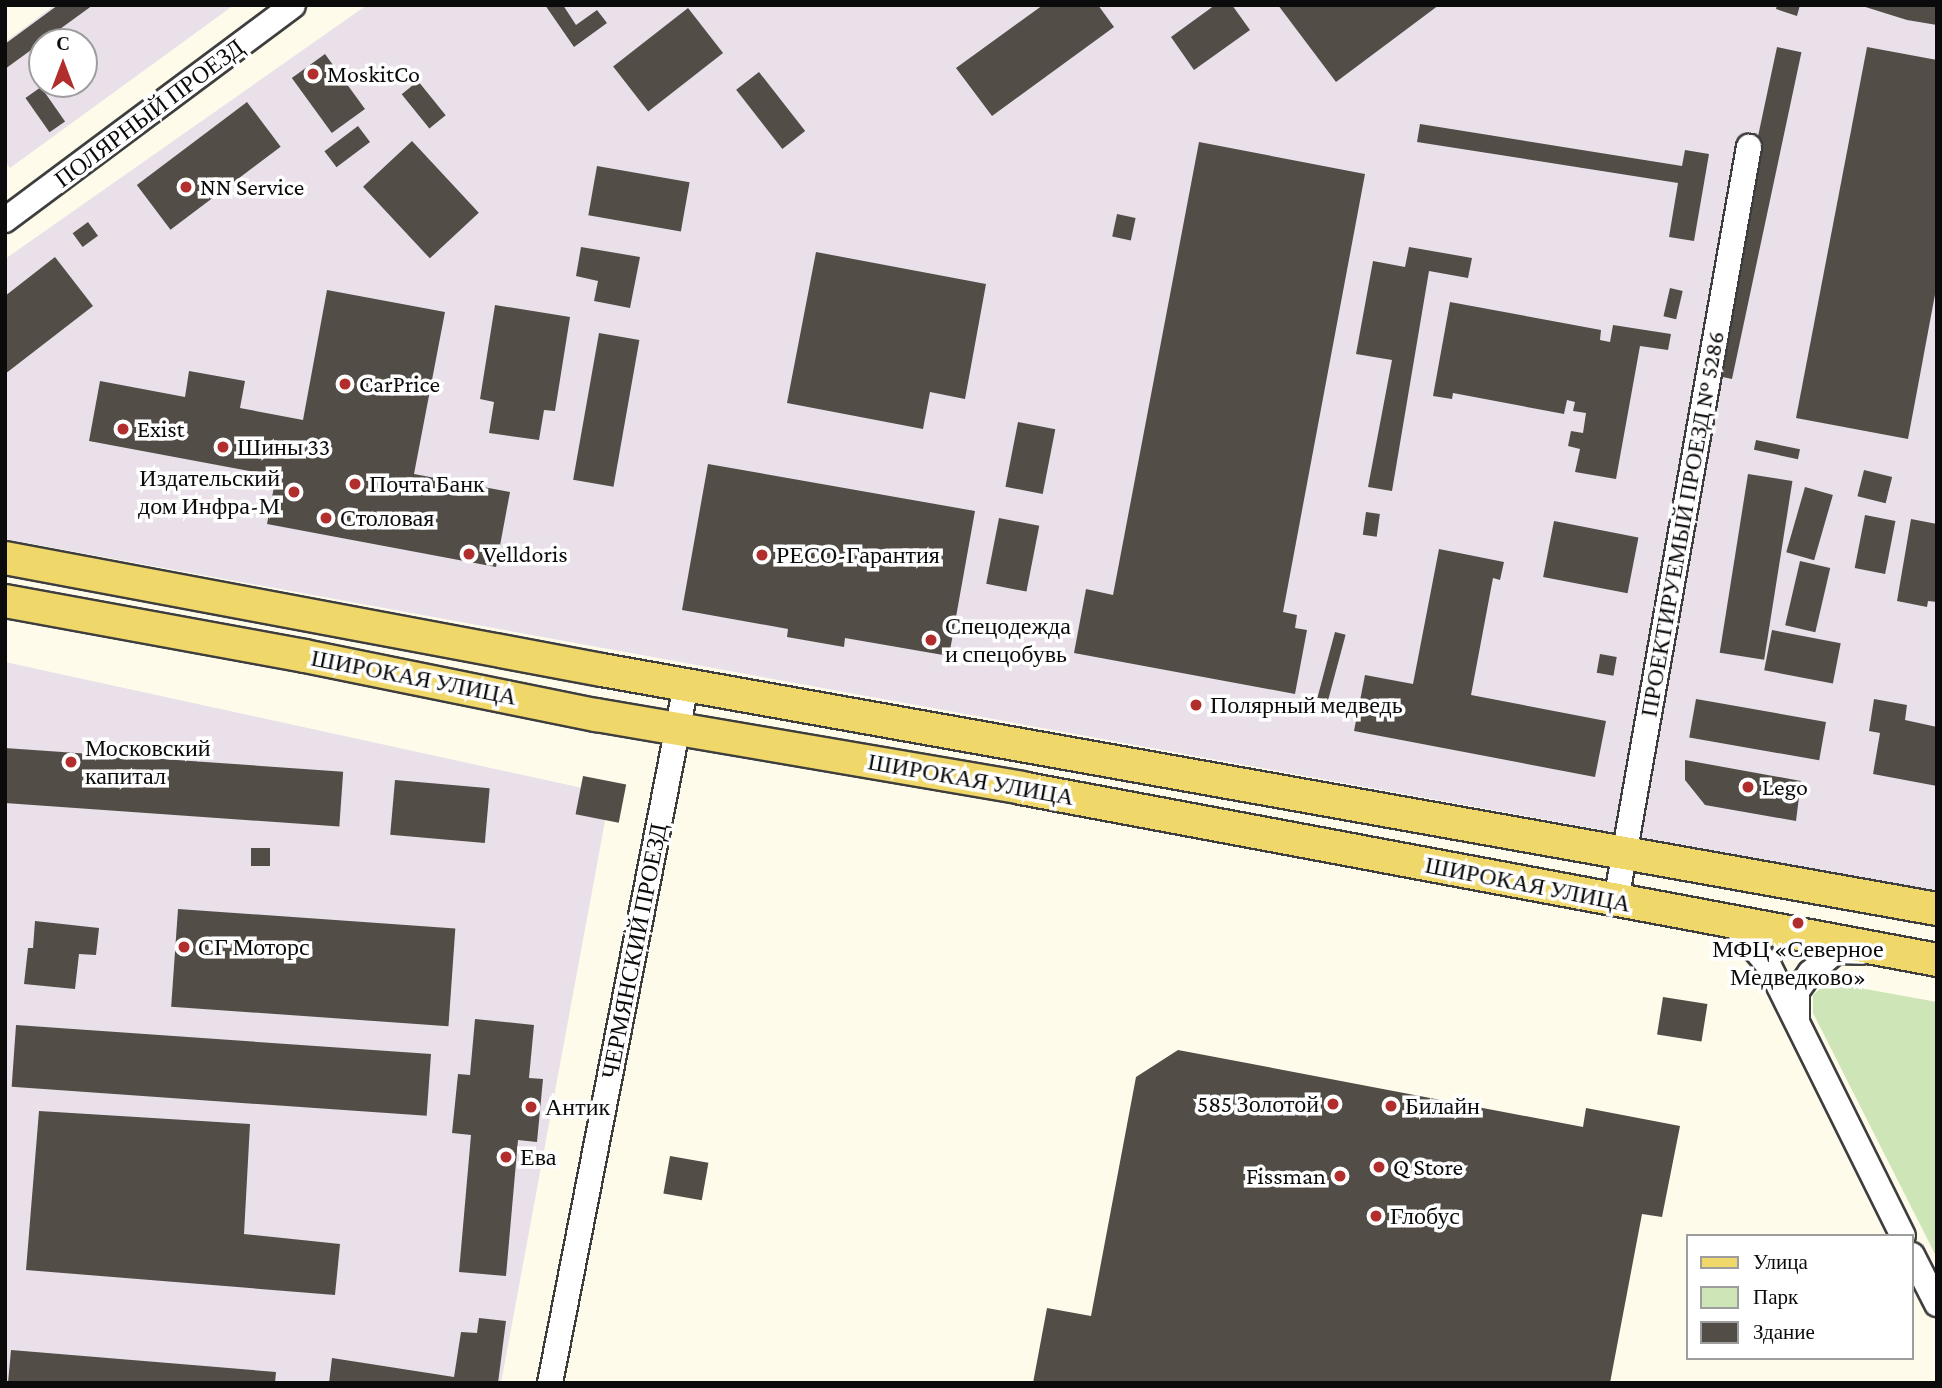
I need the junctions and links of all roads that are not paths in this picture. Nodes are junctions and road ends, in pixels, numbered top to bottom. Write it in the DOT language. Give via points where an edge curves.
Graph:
graph roads {
  1 [pos="293,5"];
  2 [pos="1749,147"];
  3 [pos="5,220"];
  4 [pos="5,558"];
  5 [pos="5,601"];
  6 [pos="542,658"];
  7 [pos="686,685"];
  8 [pos="542,703"];
  9 [pos="677,730"];
  10 [pos="1624,855"];
  11 [pos="1616,901"];
  12 [pos="1937,909"];
  13 [pos="1732,922"];
  14 [pos="1898,954"];
  15 [pos="1937,960"];
  16 [pos="1797,1021"];
  17 [pos="1902,1234"];
  18 [pos="1914,1259"];
  19 [pos="1937,1304"];
  20 [pos="550,1383"];
  1 -- 3 [label="street, ПОЛЯРНЫЙ ПРОЕЗД"];
  2 -- 10 [label="street, ПРОЕКТИРУЕМЫЙ ПРОЕЗД № 5286"];
  4 -- 6 [label="main road, ШИРОКАЯ УЛИЦА"];
  5 -- 8 [label="main road, ШИРОКАЯ УЛИЦА"];
  6 -- 7 [label="main road, ШИРОКАЯ УЛИЦА"];
  6 -- 8 [label="main road" via="567,684 567,692 560,701"];
  7 -- 9 [label="street, ЧЕРМЯНСКИЙ ПРОЕЗД"];
  7 -- 10 [label="main road, ШИРОКАЯ УЛИЦА"];
  8 -- 9 [label="main road, ШИРОКАЯ УЛИЦА"];
  9 -- 11 [label="main road, ШИРОКАЯ УЛИЦА" via="1021,788"];
  9 -- 20 [label="street, ЧЕРМЯНСКИЙ ПРОЕЗД"];
  10 -- 11 [label="street, ПРОЕКТИРУЕМЫЙ ПРОЕЗД № 5286"];
  10 -- 12 [label="main road, ШИРОКАЯ УЛИЦА"];
  11 -- 13 [label="main road, ШИРОКАЯ УЛИЦА"];
  13 -- 14 [label="main road, ШИРОКАЯ УЛИЦА"];
  13 -- 16 [label="street" via="1769,966"];
  14 -- 15 [label="main road, ШИРОКАЯ УЛИЦА"];
  14 -- 16 [label="street" via="1836,951 1797,991"];
  16 -- 17 [label="street"];
  18 -- 19 [label="street"];
}
